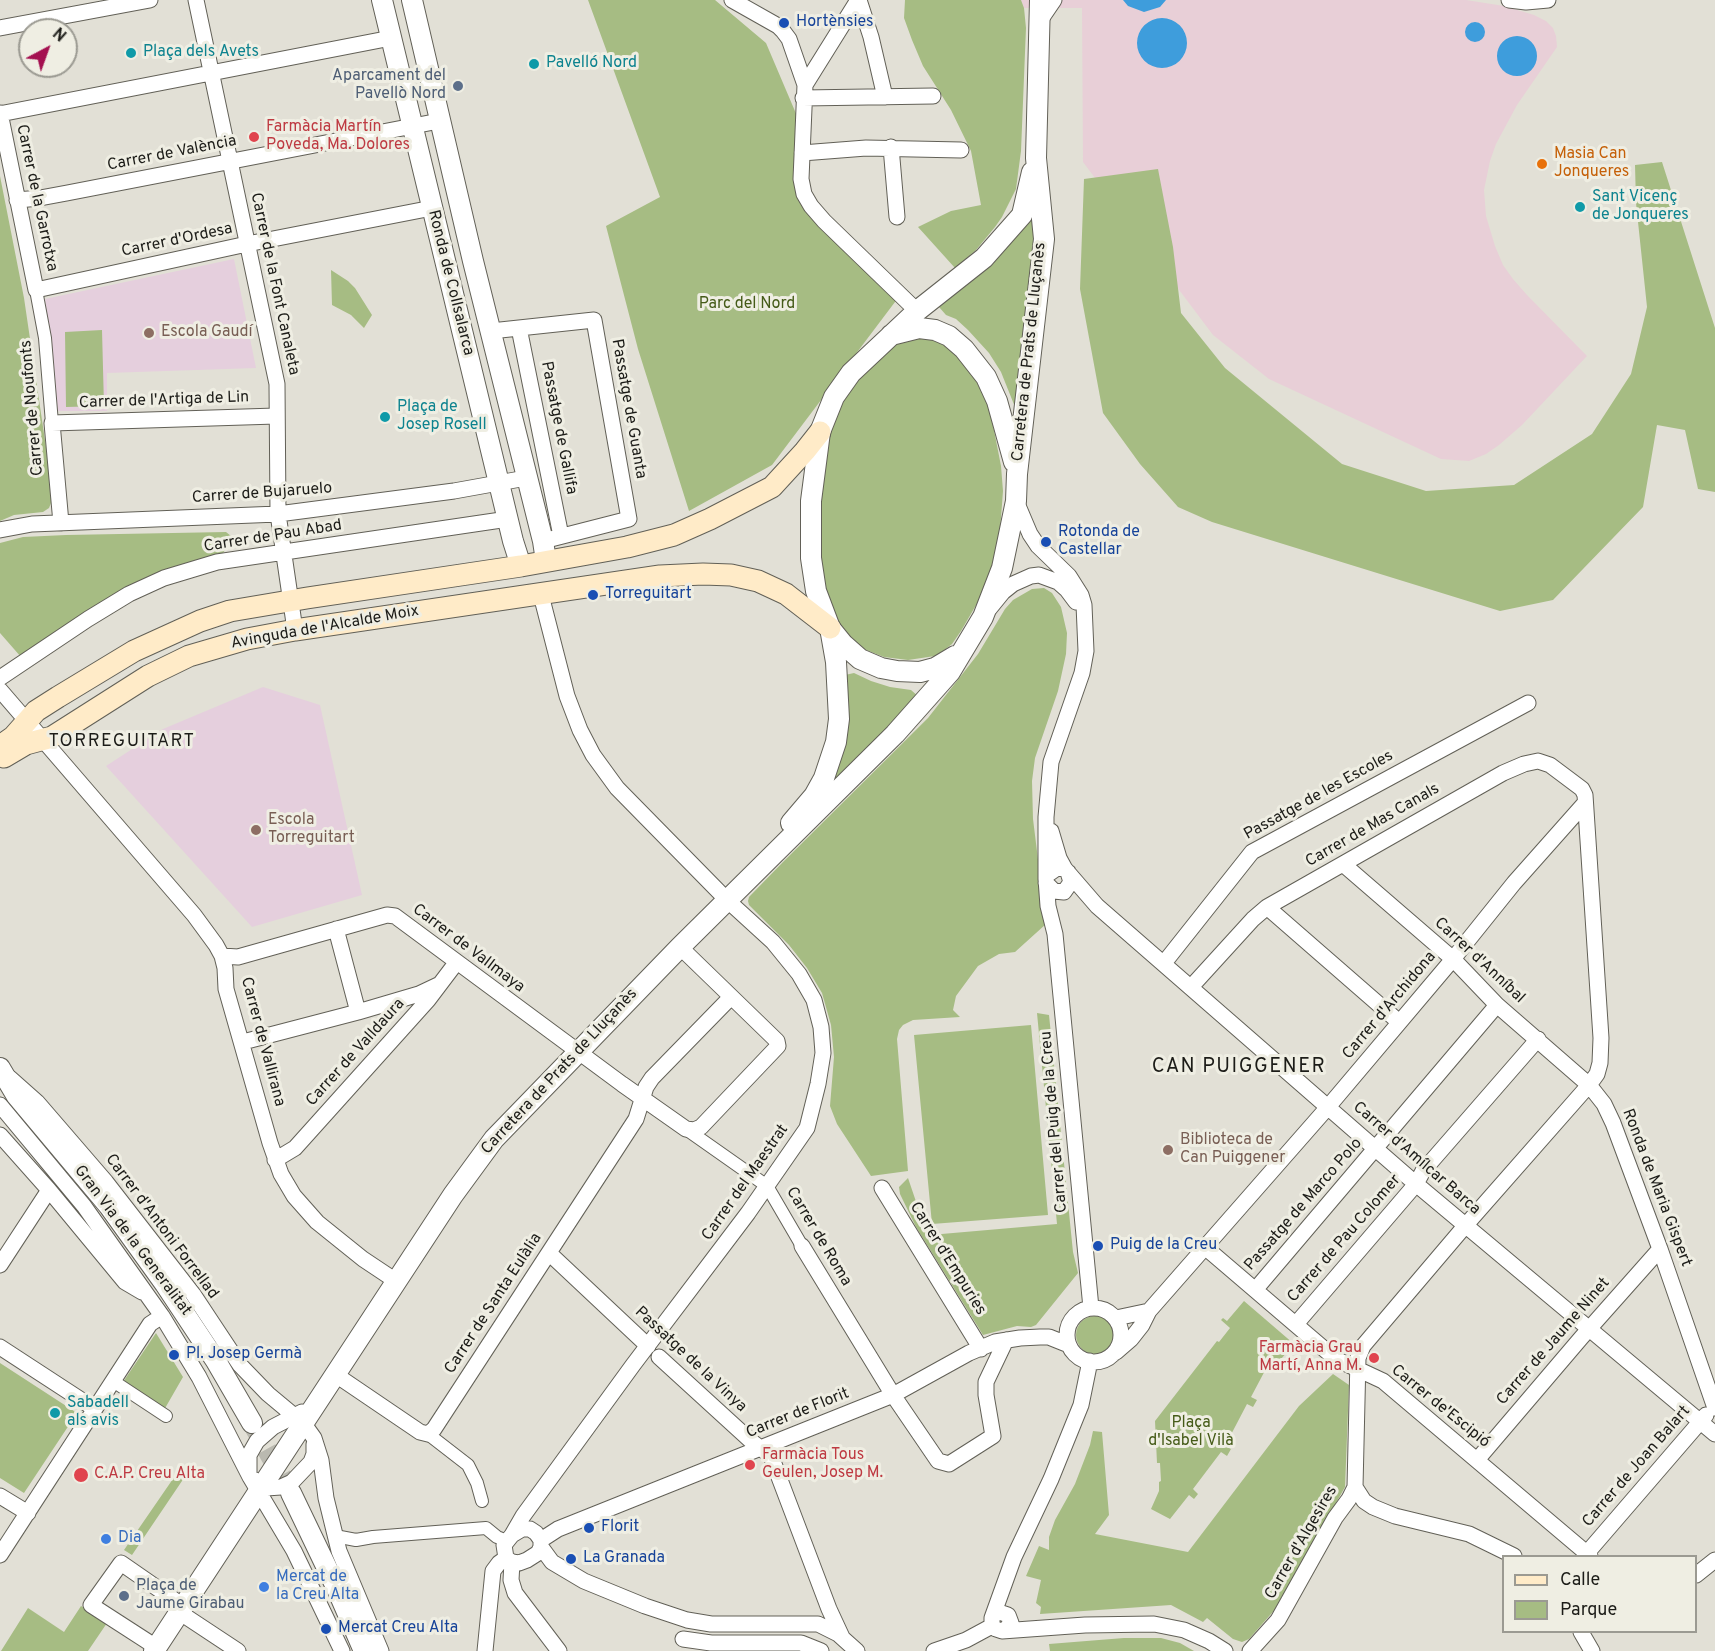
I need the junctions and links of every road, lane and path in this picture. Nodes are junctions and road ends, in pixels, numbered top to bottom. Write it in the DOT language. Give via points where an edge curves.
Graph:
graph roads {
  1 [pos="150,0"];
  2 [pos="196,0"];
  3 [pos="382,0"];
  4 [pos="412,0"];
  5 [pos="732,0"];
  6 [pos="859,0"];
  7 [pos="1032,0"];
  8 [pos="1040,0"];
  9 [pos="1054,0"];
  10 [pos="1509,0"];
  11 [pos="1548,0"];
  12 [pos="88,6"];
  13 [pos="1039,22"];
  14 [pos="0,28"];
  15 [pos="391,38"];
  16 [pos="211,73"];
  17 [pos="804,91"];
  18 [pos="933,96"];
  19 [pos="885,97"];
  20 [pos="0,114"];
  21 [pos="439,121"];
  22 [pos="413,126"];
  23 [pos="891,147"];
  24 [pos="961,150"];
  25 [pos="802,153"];
  26 [pos="1036,158"];
  27 [pos="229,160"];
  28 [pos="17,200"];
  29 [pos="432,208"];
  30 [pos="897,217"];
  31 [pos="247,244"];
  32 [pos="473,261"];
  33 [pos="447,267"];
  34 [pos="36,290"];
  35 [pos="917,311"];
  36 [pos="519,328"];
  37 [pos="491,331"];
  38 [pos="889,336"];
  39 [pos="276,416"];
  40 [pos="52,423"];
  41 [pos="820,432"];
  42 [pos="1017,474"];
  43 [pos="526,478"];
  44 [pos="500,483"];
  45 [pos="1016,501"];
  46 [pos="278,514"];
  47 [pos="507,519"];
  48 [pos="61,523"];
  49 [pos="0,530"];
  50 [pos="550,546"];
  51 [pos="283,552"];
  52 [pos="521,566"];
  53 [pos="540,595"];
  54 [pos="290,601"];
  55 [pos="1084,613"];
  56 [pos="983,617"];
  57 [pos="830,628"];
  58 [pos="295,630"];
  59 [pos="964,648"];
  60 [pos="0,678"];
  61 [pos="0,690"];
  62 [pos="1528,703"];
  63 [pos="27,720"];
  64 [pos="45,740"];
  65 [pos="0,746"];
  66 [pos="0,759"];
  67 [pos="1585,803"];
  68 [pos="1046,817"];
  69 [pos="1343,864"];
  70 [pos="1067,871"];
  71 [pos="1047,879"];
  72 [pos="743,884"];
  73 [pos="1066,890"];
  74 [pos="728,900"];
  75 [pos="1097,906"];
  76 [pos="1267,907"];
  77 [pos="336,929"];
  78 [pos="1055,934"];
  79 [pos="680,947"];
  80 [pos="222,956"];
  81 [pos="1453,959"];
  82 [pos="456,963"];
  83 [pos="1164,963"];
  84 [pos="440,985"];
  85 [pos="1191,987"];
  86 [pos="731,997"];
  87 [pos="1497,1005"];
  88 [pos="358,1012"];
  89 [pos="1399,1022"];
  90 [pos="1538,1039"];
  91 [pos="243,1042"];
  92 [pos="578,1052"];
  93 [pos="2,1070"];
  94 [pos="1589,1085"];
  95 [pos="0,1097"];
  96 [pos="643,1098"];
  97 [pos="0,1105"];
  98 [pos="1328,1107"];
  99 [pos="686,1129"];
  100 [pos="0,1135"];
  101 [pos="1377,1149"];
  102 [pos="275,1160"];
  103 [pos="1416,1184"];
  104 [pos="767,1186"];
  105 [pos="882,1188"];
  106 [pos="49,1190"];
  107 [pos="1465,1226"];
  108 [pos="802,1246"];
  109 [pos="1206,1248"];
  110 [pos="1660,1249"];
  111 [pos="549,1253"];
  112 [pos="0,1265"];
  113 [pos="396,1281"];
  114 [pos="1255,1290"];
  115 [pos="147,1294"];
  116 [pos="1091,1308"];
  117 [pos="1149,1311"];
  118 [pos="162,1316"];
  119 [pos="1116,1318"];
  120 [pos="1296,1324"];
  121 [pos="1589,1328"];
  122 [pos="1006,1340"];
  123 [pos="1069,1345"];
  124 [pos="0,1347"];
  125 [pos="981,1349"];
  126 [pos="653,1351"];
  127 [pos="1116,1352"];
  128 [pos="1090,1361"];
  129 [pos="1358,1369"];
  130 [pos="336,1375"];
  131 [pos="113,1382"];
  132 [pos="893,1395"];
  133 [pos="1715,1406"];
  134 [pos="95,1410"];
  135 [pos="166,1416"];
  136 [pos="299,1421"];
  137 [pos="1700,1422"];
  138 [pos="428,1434"];
  139 [pos="1715,1434"];
  140 [pos="761,1448"];
  141 [pos="1477,1460"];
  142 [pos="257,1485"];
  143 [pos="1355,1487"];
  144 [pos="0,1496"];
  145 [pos="281,1500"];
  146 [pos="482,1501"];
  147 [pos="28,1513"];
  148 [pos="240,1521"];
  149 [pos="335,1536"];
  150 [pos="509,1538"];
  151 [pos="541,1543"];
  152 [pos="0,1555"];
  153 [pos="1510,1555"];
  154 [pos="1589,1555"];
  155 [pos="509,1560"];
  156 [pos="1712,1562"];
  157 [pos="1697,1573"];
  158 [pos="181,1609"];
  159 [pos="687,1620"];
  160 [pos="1002,1621"];
  161 [pos="1582,1633"];
  162 [pos="842,1637"];
  163 [pos="682,1645"];
  164 [pos="155,1649"];
  165 [pos="938,1650"];
  166 [pos="238,1651"];
  167 [pos="342,1651"];
  168 [pos="352,1651"];
  169 [pos="363,1651"];
  170 [pos="381,1651"];
  171 [pos="485,1651"];
  172 [pos="559,1651"];
  173 [pos="821,1651"];
  174 [pos="857,1651"];
  175 [pos="1225,1651"];
  176 [pos="1250,1651"];
  177 [pos="1592,1651"];
  1 -- 12 [label="street"];
  2 -- 16 [label="street, Carrer de la Font Canaleta"];
  3 -- 15 [label="street, Ronda de Collsalarca"];
  4 -- 21 [label="street, Ronda de Collsalarca"];
  5 -- 17 [label="street" via="783,31 789,39"];
  6 -- 17 [label="street"];
  6 -- 19 [label="street"];
  7 -- 13 [label="street, Carretera de Prats de Lluçanès"];
  8 -- 13 [label="street, Carretera de Prats de Lluçanès"];
  9 -- 13 [label="street"];
  10 -- 11 [label="street"];
  12 -- 14 [label="street"];
  13 -- 26 [label="street, Carretera de Prats de Lluçanès"];
  15 -- 16 [label="street"];
  15 -- 22 [label="street, Ronda de Collsalarca"];
  16 -- 20 [label="street"];
  16 -- 27 [label="street, Carrer de la Font Canaleta"];
  17 -- 19 [label="street"];
  17 -- 25 [label="street"];
  18 -- 19 [label="street"];
  20 -- 28 [label="street, Carrer de la Garrotxa"];
  21 -- 22 [label="street, Carrer de València"];
  21 -- 32 [label="street, Ronda de Collsalarca"];
  22 -- 27 [label="street, Carrer de València"];
  22 -- 29 [label="street, Ronda de Collsalarca"];
  23 -- 24 [label="street"];
  23 -- 25 [label="street"];
  23 -- 30 [label="street"];
  25 -- 35 [label="street" via="801,179 811,206"];
  26 -- 35 [label="street, Carretera de Prats de Lluçanès" via="1022,215 984,258"];
  26 -- 42 [label="street, Carretera de Prats de Lluçanès" via="1044,239"];
  27 -- 28 [label="street, Carrer de València"];
  27 -- 31 [label="street, Carrer de la Font Canaleta"];
  28 -- 34 [label="street, Carrer de la Garrotxa"];
  29 -- 31 [label="street, Carrer d'Ordesa"];
  29 -- 33 [label="street, Ronda de Collsalarca"];
  31 -- 34 [label="street, Carrer d'Ordesa"];
  31 -- 39 [label="street, Carrer de la Font Canaleta" via="277,384"];
  32 -- 33 [label="street"];
  32 -- 37 [label="street, Ronda de Collsalarca"];
  33 -- 44 [label="street, Ronda de Collsalarca"];
  34 -- 40 [label="street, Carrer de Noufonts" via="45,338"];
  35 -- 38 [label="street, Carretera de Prats de Lluçanès"];
  36 -- 37 [label="street, Passatge de Guanta"];
  36 -- 50 [label="street, Passatge de Gallifa"];
  36 -- 50 [label="street, Passatge de Guanta" via="594,320 629,519"];
  37 -- 43 [label="street, Ronda de Collsalarca"];
  38 -- 41 [label="street, Carretera de Prats de Lluçanès" via="851,373 834,397"];
  38 -- 42 [label="street, Carretera de Prats de Lluçanès" via="919,328 935,330 964,349 986,377 997,401"];
  39 -- 40 [label="street, Carrer de l'Artiga de Lin"];
  39 -- 46 [label="street, Carrer de la Font Canaleta"];
  40 -- 48 [label="street, Carrer de Noufonts"];
  41 -- 50 [label="main road" via="772,487 674,535 601,551"];
  41 -- 57 [label="street, Carretera de Prats de Lluçanès" via="811,501 811,558 816,591"];
  42 -- 45 [label="street, Carretera de Prats de Lluçanès"];
  43 -- 44 [label="street, Carrer de Bujaruelo"];
  43 -- 50 [label="street, Ronda de Collsalarca"];
  44 -- 46 [label="street, Carrer de Bujaruelo"];
  44 -- 47 [label="street, Ronda de Collsalarca"];
  45 -- 55 [label="street, Carrer del Puig de la Creu" via="1029,534 1076,586"];
  45 -- 56 [label="street, Carretera de Prats de Lluçanès" via="1002,568"];
  46 -- 48 [label="street, Carrer de Bujaruelo"];
  46 -- 51 [label="street, Carrer de la Font Canaleta"];
  47 -- 51 [label="street, Carrer de Pau Abad"];
  47 -- 52 [label="street, Ronda de Collsalarca"];
  48 -- 49 [label="street, Carrer de Bujaruelo"];
  50 -- 52 [label="main road, Avinguda de l'Alcalde Moix"];
  50 -- 53 [label="main road" via="551,579"];
  51 -- 54 [label="street, Carrer de la Font Canaleta"];
  51 -- 60 [label="street, Carrer de Pau Abad" via="217,562 164,578 88,619"];
  52 -- 53 [label="main road" via="526,587"];
  52 -- 54 [label="main road, Avinguda de l'Alcalde Moix"];
  53 -- 57 [label="main road, Avinguda de l'Alcalde Moix" via="660,576 731,575 758,581 786,594"];
  53 -- 58 [label="main road, Avinguda de l'Alcalde Moix"];
  53 -- 74 [label="street, Carrer del Maestrat" via="567,696 593,755 617,788"];
  54 -- 58 [label="street, Carrer de la Font Canaleta"];
  54 -- 63 [label="main road, Avinguda de l'Alcalde Moix" via="230,611 153,641 53,700"];
  55 -- 56 [label="street" via="1058,582 1039,575 1013,584"];
  55 -- 68 [label="street, Carrer del Puig de la Creu" via="1086,651 1082,673 1051,762"];
  56 -- 59 [label="street, Carretera de Prats de Lluçanès"];
  57 -- 59 [label="street, Carretera de Prats de Lluçanès" via="860,659 897,671 935,668"];
  57 -- 72 [label="street, Carretera de Prats de Lluçanès" via="839,692 839,719 830,766 814,796"];
  58 -- 64 [label="main road, Avinguda de l'Alcalde Moix" via="189,656 148,676"];
  59 -- 72 [label="street, Carretera de Prats de Lluçanès" via="950,672 896,734"];
  61 -- 63 [label="street, Carrer de Vallirana"];
  62 -- 83 [label="street, Passatge de les Escoles" via="1252,852"];
  63 -- 64 [label="street, Carrer de Vallirana"];
  63 -- 65 [label="main road, Avinguda de l'Alcalde Moix"];
  64 -- 66 [label="main road, Avinguda de l'Alcalde Moix" via="26,744"];
  64 -- 80 [label="street, Carrer de Vallirana" via="194,915"];
  67 -- 69 [label="street, Carrer de Mas Canals" via="1582,789 1550,765 1538,761 1524,764"];
  67 -- 81 [label="street, Carrer d'Archidona"];
  67 -- 94 [label="street" via="1602,1053"];
  68 -- 70 [label="street, Carrer del Puig de la Creu"];
  68 -- 71 [label="street, Carrer del Puig de la Creu"];
  69 -- 76 [label="street, Carrer de Mas Canals"];
  69 -- 81 [label="street, Carrer d'Anníbal"];
  70 -- 71 [label="street" via="1053,869"];
  70 -- 73 [label="street" via="1071,882"];
  70 -- 75 [label="street, Carrer d'Amílcar Barca"];
  71 -- 73 [label="street" via="1053,891"];
  71 -- 78 [label="street, Carrer del Puig de la Creu"];
  72 -- 74 [label="street, Carretera de Prats de Lluçanès"];
  73 -- 75 [label="street, Carrer d'Amílcar Barca"];
  73 -- 78 [label="street, Carrer del Puig de la Creu"];
  74 -- 79 [label="street, Carretera de Prats de Lluçanès"];
  74 -- 104 [label="street, Carrer del Maestrat" via="799,974 814,1000 821,1027 823,1053 807,1128"];
  75 -- 83 [label="street, Carrer d'Amílcar Barca"];
  76 -- 85 [label="street, Carrer de Mas Canals"];
  76 -- 89 [label="street"];
  77 -- 80 [label="street, Carrer de Vallmaya" via="238,957"];
  77 -- 82 [label="street, Carrer de Vallmaya" via="394,916"];
  77 -- 88 [label="street"];
  78 -- 116 [label="street, Carrer del Puig de la Creu"];
  79 -- 86 [label="street"];
  79 -- 92 [label="street, Carretera de Prats de Lluçanès"];
  80 -- 91 [label="street, Carrer de Vallirana" via="226,989"];
  81 -- 87 [label="street, Carrer d'Anníbal"];
  81 -- 89 [label="street, Carrer d'Archidona"];
  82 -- 84 [label="street, Carrer de Valldaura"];
  82 -- 92 [label="street, Carrer de Vallmaya"];
  83 -- 85 [label="street, Carrer d'Amílcar Barca"];
  84 -- 88 [label="street"];
  84 -- 102 [label="street, Carrer de Valldaura" via="295,1148"];
  85 -- 98 [label="street, Carrer d'Amílcar Barca"];
  86 -- 96 [label="street, Carrer de Santa Eulàlia" via="652,1078"];
  86 -- 99 [label="street" via="778,1046 701,1127"];
  87 -- 90 [label="street, Carrer d'Anníbal"];
  87 -- 101 [label="street, Passatge de Marco Polo"];
  88 -- 91 [label="street"];
  89 -- 98 [label="street, Carrer d'Archidona"];
  90 -- 94 [label="street, Carrer d'Anníbal"];
  90 -- 103 [label="street, Carrer de Pau Colomer" via="1423,1171"];
  91 -- 102 [label="street, Carrer de Vallirana"];
  92 -- 96 [label="street, Carrer de Roma"];
  92 -- 113 [label="street, Carretera de Prats de Lluçanès" via="485,1150"];
  93 -- 95 [label="street, Gran Via de la Generalitat" via="16,1095 109,1206 165,1284 211,1352 249,1426 135,1257 71,1175"];
  93 -- 136 [label="street, Carrer d'Antoni Forrellad" via="38,1102 106,1182 175,1270 240,1365"];
  94 -- 107 [label="street, Carrer d'Algesires"];
  94 -- 110 [label="street, Ronda de Maria Gispert" via="1613,1123"];
  96 -- 99 [label="street, Carrer de Roma"];
  96 -- 111 [label="street, Carrer de Santa Eulàlia" via="636,1119"];
  97 -- 115 [label="street" via="84,1206"];
  98 -- 101 [label="street, Carrer d'Amílcar Barca"];
  98 -- 109 [label="street, Carrer d'Archidona"];
  99 -- 104 [label="street, Carrer de Roma"];
  100 -- 106 [label="street"];
  101 -- 103 [label="street, Carrer d'Amílcar Barca"];
  101 -- 114 [label="street, Passatge de Marco Polo"];
  102 -- 113 [label="street, Carrer de Vallirana" via="294,1196 317,1222"];
  103 -- 107 [label="street, Carrer d'Amílcar Barca"];
  103 -- 120 [label="street, Carrer de Pau Colomer"];
  104 -- 108 [label="street, Carrer de Roma"];
  104 -- 126 [label="street, Carrer del Maestrat"];
  105 -- 125 [label="street, Carrer d'Empuries"];
  106 -- 112 [label="street"];
  106 -- 115 [label="street" via="125,1282"];
  107 -- 121 [label="street, Carrer d'Amílcar Barca"];
  107 -- 129 [label="street, Carrer d'Algesires" via="1363,1347"];
  108 -- 132 [label="street, Carrer de Roma"];
  109 -- 114 [label="street, Carrer de'Escipió"];
  109 -- 117 [label="street, Carrer d'Archidona"];
  110 -- 121 [label="street, Carrer de Jaume Ninet"];
  110 -- 133 [label="street, Ronda de Maria Gispert"];
  111 -- 126 [label="street, Passatge de la Vinya"];
  111 -- 138 [label="street, Carrer de Santa Eulàlia" via="441,1420"];
  113 -- 130 [label="street, Carretera de Prats de Lluçanès"];
  114 -- 120 [label="street, Carrer de'Escipió"];
  115 -- 118 [label="street"];
  116 -- 119 [label="street" via="1100,1308"];
  116 -- 123 [label="street" via="1071,1321"];
  117 -- 119 [label="street"];
  117 -- 127 [label="street, Carrer d'Archidona" via="1131,1339"];
  118 -- 131 [label="street" via="150,1324"];
  118 -- 142 [label="street"];
  119 -- 127 [label="street" via="1122,1334"];
  120 -- 129 [label="street, Carrer de'Escipió" via="1338,1360"];
  121 -- 137 [label="street, Carrer d'Amílcar Barca"];
  121 -- 141 [label="street, Carrer de Jaume Ninet"];
  122 -- 123 [label="street, Carrer de Florit" via="1049,1337"];
  122 -- 125 [label="street, Carrer de Florit"];
  122 -- 132 [label="street, Carrer de Roma" via="986,1382 993,1436 949,1464 938,1461"];
  123 -- 128 [label="street" via="1074,1353"];
  124 -- 134 [label="street"];
  125 -- 132 [label="street, Carrer de Florit"];
  126 -- 140 [label="street, Passatge de la Vinya"];
  126 -- 150 [label="street, Carrer del Maestrat"];
  127 -- 128 [label="street" via="1105,1360"];
  128 -- 160 [label="street" via="1081,1405 1003,1588"];
  129 -- 141 [label="street, Carrer de'Escipió" via="1383,1381"];
  129 -- 143 [label="street, Carrer d'Algesires"];
  130 -- 136 [label="street, Carretera de Prats de Lluçanès"];
  130 -- 138 [label="street"];
  131 -- 134 [label="street"];
  131 -- 135 [label="street"];
  132 -- 140 [label="street, Carrer de Florit"];
  133 -- 137 [label="street, Carrer de Joan Balart"];
  134 -- 147 [label="street"];
  136 -- 142 [label="street, Carretera de Prats de Lluçanès"];
  136 -- 142 [label="street, Carretera de Prats de Lluçanès" via="273,1426 257,1441 248,1462"];
  136 -- 142 [label="street, Carretera de Prats de Lluçanès" via="314,1454 311,1462 299,1477 281,1487"];
  136 -- 149 [label="street" via="321,1460"];
  137 -- 139 [label="street, Carrer d'Amílcar Barca"];
  137 -- 154 [label="street, Carrer de Joan Balart"];
  138 -- 146 [label="street" via="468,1465"];
  140 -- 151 [label="street, Carrer de Florit" via="558,1529"];
  140 -- 162 [label="street, Passatge de la Vinya" via="771,1456"];
  141 -- 154 [label="street, Carrer de'Escipió"];
  142 -- 145 [label="street"];
  142 -- 148 [label="street, Carretera de Prats de Lluçanès"];
  143 -- 153 [label="street" via="1373,1507 1469,1534"];
  143 -- 176 [label="street, Carrer d'Algesires" via="1286,1608"];
  144 -- 147 [label="street"];
  145 -- 148 [label="street"];
  145 -- 167 [label="street" via="302,1565"];
  145 -- 168 [label="street"];
  145 -- 169 [label="street" via="337,1589"];
  147 -- 152 [label="street"];
  148 -- 158 [label="street, Carretera de Prats de Lluçanès"];
  149 -- 150 [label="street" via="356,1540 486,1528 497,1537"];
  149 -- 170 [label="street"];
  150 -- 151 [label="street" via="522,1529 530,1529"];
  150 -- 155 [label="street" via="504,1551"];
  151 -- 155 [label="street" via="538,1553 527,1560"];
  151 -- 159 [label="street" via="552,1562 584,1581"];
  155 -- 171 [label="street" via="499,1563 493,1571"];
  155 -- 172 [label="street" via="515,1593"];
  156 -- 157 [label="street"];
  158 -- 164 [label="street, Carretera de Prats de Lluçanès"];
  158 -- 164 [label="street" via="121,1563 92,1605"];
  158 -- 166 [label="street"];
  159 -- 162 [label="street" via="711,1624 818,1624"];
  159 -- 163 [label="street"];
  160 -- 165 [label="street"];
  160 -- 175 [label="street" via="1042,1629 1154,1624 1184,1630"];
  161 -- 177 [label="street"];
  162 -- 174 [label="street"];
  163 -- 173 [label="street" via="801,1643"];
}
